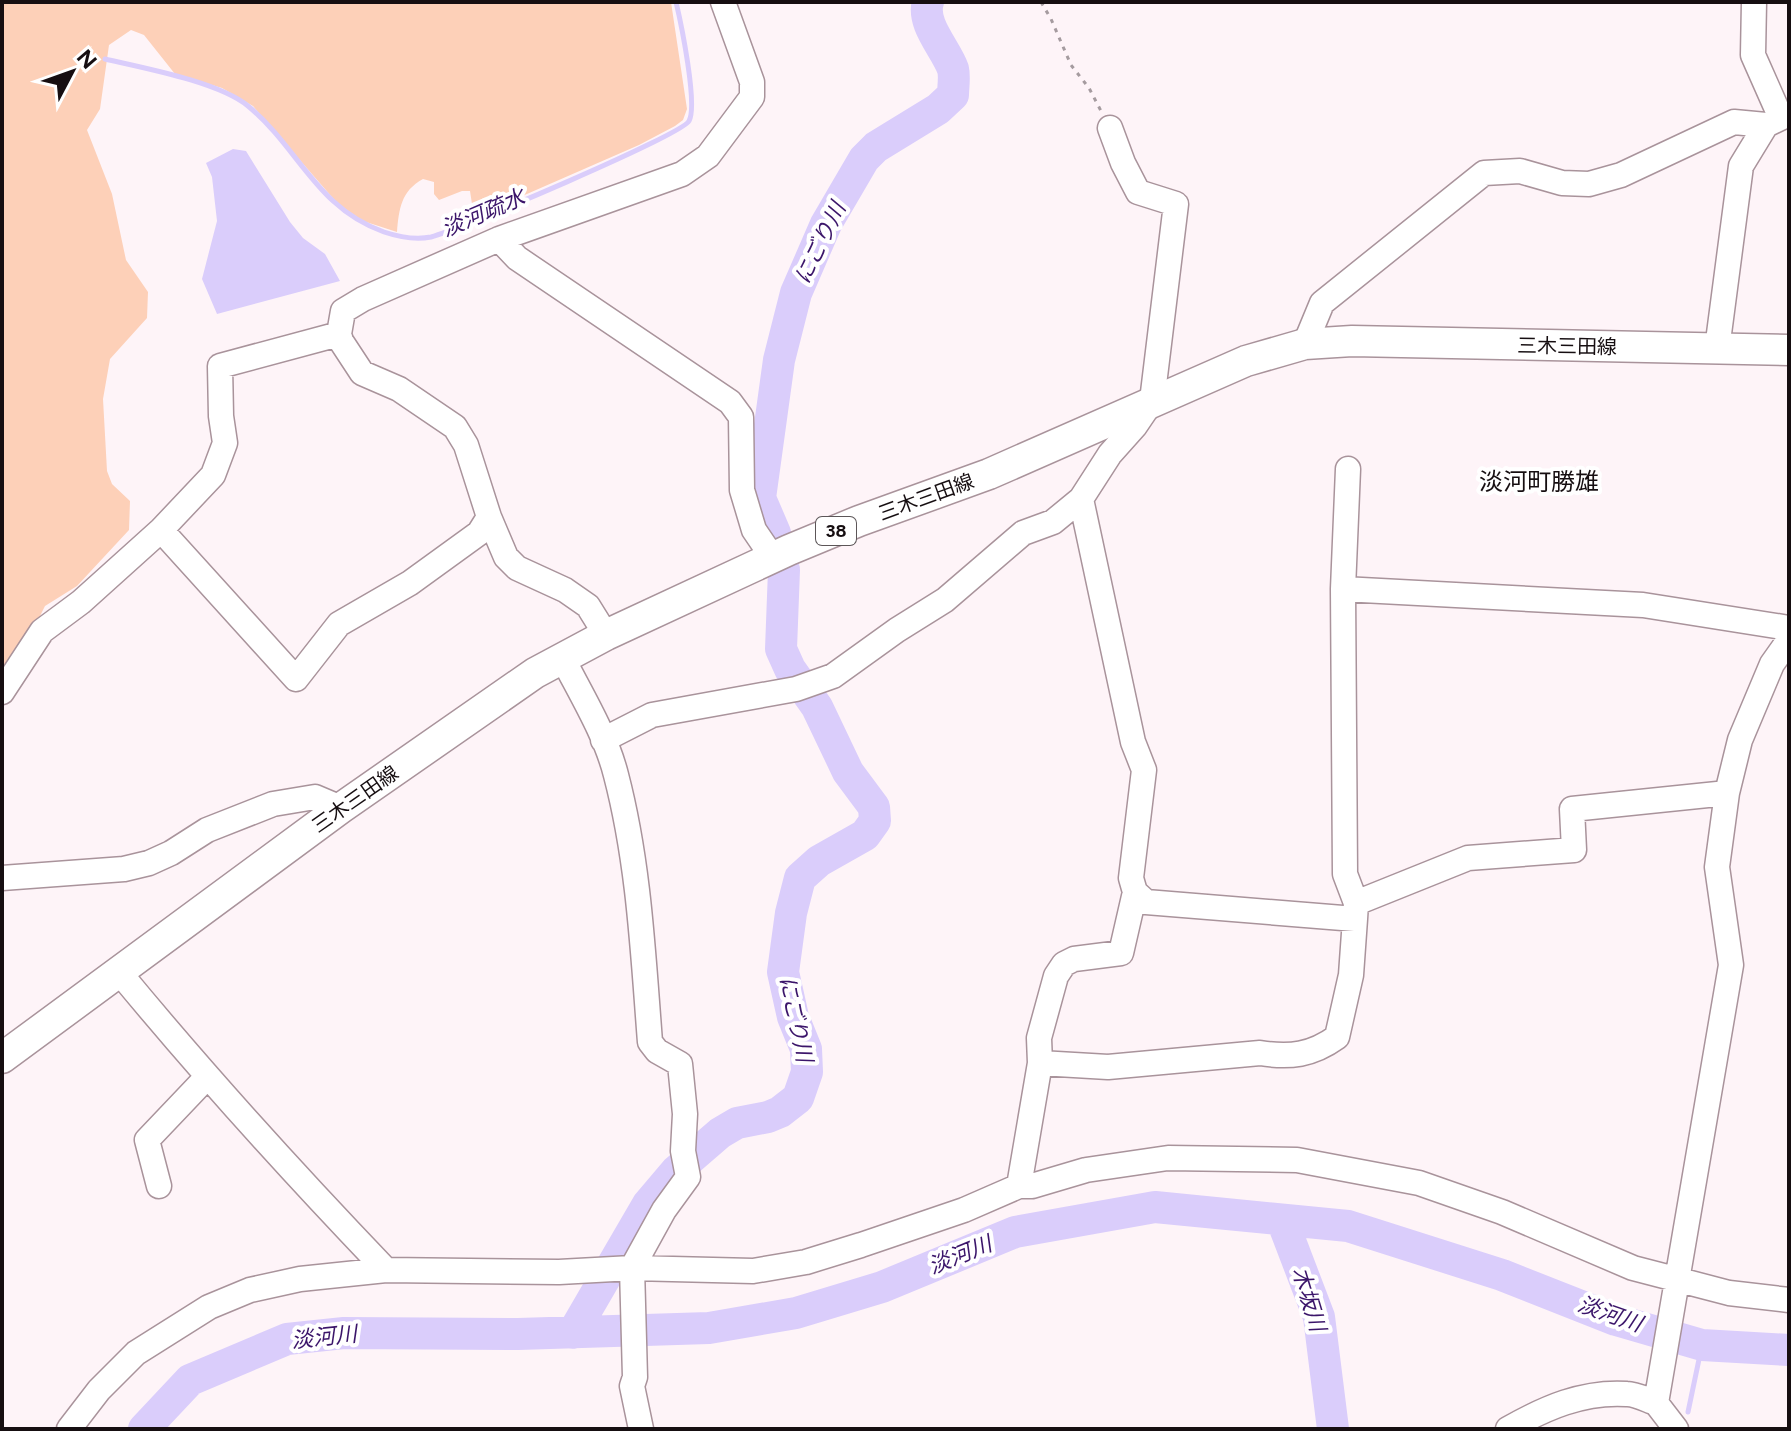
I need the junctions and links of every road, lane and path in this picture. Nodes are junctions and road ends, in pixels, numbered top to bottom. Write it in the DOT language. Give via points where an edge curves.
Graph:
graph roads {
  1 [pos="723,2"];
  2 [pos="1041,2"];
  3 [pos="1754,2"];
  4 [pos="1778,118"];
  5 [pos="1110,128"];
  6 [pos="499,239"];
  7 [pos="339,334"];
  8 [pos="1305,344"];
  9 [pos="1717,349"];
  10 [pos="1789,350"];
  11 [pos="1152,401"];
  12 [pos="1348,469"];
  13 [pos="1081,499"];
  14 [pos="489,517"];
  15 [pos="161,530"];
  16 [pos="773,558"];
  17 [pos="1343,589"];
  18 [pos="1789,628"];
  19 [pos="606,635"];
  20 [pos="1789,640"];
  21 [pos="563,659"];
  22 [pos="2,692"];
  23 [pos="603,740"];
  24 [pos="1727,793"];
  25 [pos="341,808"];
  26 [pos="2,878"];
  27 [pos="1135,892"];
  28 [pos="1356,911"];
  29 [pos="119,972"];
  30 [pos="2,1058"];
  31 [pos="1040,1063"];
  32 [pos="206,1078"];
  33 [pos="159,1186"];
  34 [pos="1019,1186"];
  35 [pos="632,1268"];
  36 [pos="386,1270"];
  37 [pos="1676,1282"];
  38 [pos="1789,1300"];
  39 [pos="1657,1398"];
  40 [pos="69,1429"];
  41 [pos="641,1429"];
  42 [pos="1508,1429"];
  43 [pos="1676,1429"];
  1 -- 6 [label="street" via="752,82 752,97 708,156 682,174"];
  2 -- 5 [label="path"];
  3 -- 4 [label="street" via="1753,55"];
  4 -- 8 [label="street" via="1734,122 1621,175 1589,184 1562,183 1520,171 1484,173 1322,303"];
  4 -- 9 [label="street" via="1741,166"];
  5 -- 11 [label="street" via="1138,192 1176,204"];
  6 -- 7 [label="street" via="363,299 343,311"];
  6 -- 16 [label="street" via="517,258 730,402 741,417 742,490 754,530"];
  7 -- 14 [label="street" via="362,373 399,389 455,427"];
  7 -- 15 [label="street" via="220,366 225,443 213,475"];
  8 -- 9 [label="main road, 三木三田線 / 38"];
  8 -- 11 [label="main road, 三木三田線 / 38" via="1246,361"];
  9 -- 10 [label="main road, 三木三田線 / 38"];
  11 -- 13 [label="street"];
  11 -- 16 [label="main road, 三木三田線 / 38" via="989,474"];
  12 -- 17 [label="street"];
  13 -- 23 [label="street" via="1053,522 1023,533 945,600 833,676 796,689 652,715"];
  13 -- 27 [label="street" via="1133,742 1144,770 1131,878"];
  14 -- 15 [label="street" via="479,533 410,583 339,624 296,679"];
  14 -- 19 [label="street" via="506,557 588,606"];
  15 -- 22 [label="street" via="42,631"];
  16 -- 19 [label="main road, 三木三田線 / 38"];
  17 -- 18 [label="street" via="1643,605"];
  17 -- 28 [label="street" via="1345,874"];
  19 -- 21 [label="main road, 三木三田線 / 38"];
  20 -- 24 [label="street" via="1772,664 1740,740"];
  21 -- 23 [label="street"];
  21 -- 25 [label="main road, 三木三田線 / 38"];
  23 -- 35 [label="street" via="616,774 637,881 650,1042 680,1064 685,1114 688,1177"];
  24 -- 28 [label="street" via="1572,809 1574,850 1468,858"];
  24 -- 37 [label="street" via="1717,867 1731,965"];
  25 -- 26 [label="street" via="315,797 273,804 207,830 149,863"];
  25 -- 29 [label="main road, 三木三田線 / 38"];
  27 -- 28 [label="street" via="1146,902"];
  27 -- 31 [label="street" via="1121,953 1074,959 1056,976 1039,1038"];
  28 -- 31 [label="street" via="1351,975 1337,1037 1320,1049 1282,1057 1260,1053 1108,1067"];
  29 -- 30 [label="main road, 三木三田線 / 38"];
  29 -- 32 [label="street"];
  31 -- 34 [label="street"];
  32 -- 33 [label="street" via="147,1140"];
  32 -- 36 [label="street"];
  34 -- 35 [label="street" via="964,1210 806,1262 753,1271"];
  34 -- 37 [label="street" via="1168,1158 1297,1160 1419,1183"];
  35 -- 36 [label="street"];
  35 -- 41 [label="street" via="632,1386"];
  36 -- 40 [label="street" via="300,1279 250,1290 209,1307 136,1353"];
  37 -- 38 [label="street"];
  37 -- 39 [label="street"];
  39 -- 42 [label="street" via="1629,1393 1588,1396 1542,1410"];
  39 -- 43 [label="street"];
}
